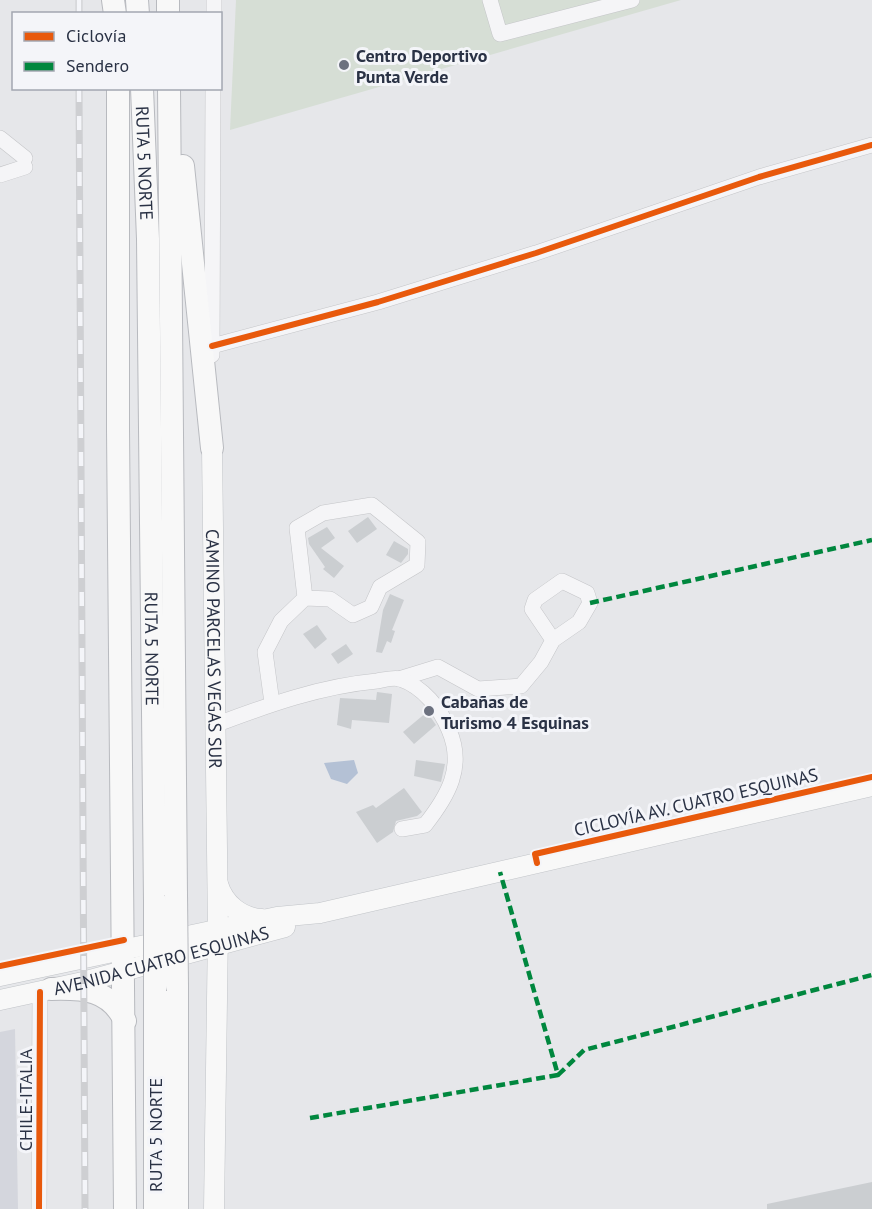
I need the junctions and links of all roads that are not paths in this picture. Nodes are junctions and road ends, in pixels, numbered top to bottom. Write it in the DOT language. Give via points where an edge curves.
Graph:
graph roads {
  1 [pos="490,0"];
  2 [pos="632,0"];
  3 [pos="118,90"];
  4 [pos="142,90"];
  5 [pos="169,90"];
  6 [pos="175,90"];
  7 [pos="213,90"];
  8 [pos="0,138"];
  9 [pos="872,145"];
  10 [pos="0,175"];
  11 [pos="212,346"];
  12 [pos="212,448"];
  13 [pos="305,598"];
  14 [pos="553,640"];
  15 [pos="399,679"];
  16 [pos="272,703"];
  17 [pos="215,725"];
  18 [pos="872,786"];
  19 [pos="402,829"];
  20 [pos="217,882"];
  21 [pos="165,898"];
  22 [pos="320,913"];
  23 [pos="265,919"];
  24 [pos="217,937"];
  25 [pos="246,938"];
  26 [pos="80,960"];
  27 [pos="124,961"];
  28 [pos="0,976"];
  29 [pos="217,978"];
  30 [pos="166,988"];
  31 [pos="46,990"];
  32 [pos="0,1000"];
  33 [pos="125,1021"];
  34 [pos="39,1209"];
  35 [pos="125,1209"];
  36 [pos="155,1209"];
  37 [pos="177,1209"];
  38 [pos="214,1209"];
  1 -- 2 [label="street" via="500,34"];
  3 -- 27 [label="highway"];
  4 -- 21 [label="highway, RUTA 5 NORTE"];
  5 -- 21 [label="highway, RUTA 5 NORTE"];
  6 -- 12 [label="highway"];
  7 -- 11 [label="street, CAMINO PARCELAS VEGAS SUR"];
  8 -- 10 [label="street" via="25,163"];
  9 -- 11 [label="street" via="759,177 389,298"];
  11 -- 12 [label="street, CAMINO PARCELAS VEGAS SUR"];
  12 -- 17 [label="main road, CAMINO PARCELAS VEGAS SUR"];
  13 -- 13 [label="street" via="297,528 324,513 372,505 418,542 417,565 380,587 371,607 353,615 330,599"];
  13 -- 16 [label="street" via="281,621 265,652"];
  14 -- 15 [label="street" via="541,662 520,686 478,689 438,667"];
  15 -- 16 [label="street" via="345,683"];
  15 -- 19 [label="street" via="428,696 456,745 446,798 425,825"];
  16 -- 17 [label="street"];
  17 -- 20 [label="main road, CAMINO PARCELAS VEGAS SUR"];
  18 -- 22 [label="main road, AVENIDA CUATRO ESQUINAS"];
  20 -- 23 [label="main road" via="232,908"];
  20 -- 24 [label="main road, CAMINO PARCELAS VEGAS SUR"];
  21 -- 30 [label="highway, RUTA 5 NORTE, bridge"];
  22 -- 23 [label="main road, AVENIDA CUATRO ESQUINAS"];
  22 -- 25 [label="main road, AVENIDA CUATRO ESQUINAS"];
  23 -- 24 [label="main road, AVENIDA CUATRO ESQUINAS"];
  24 -- 25 [label="main road, AVENIDA CUATRO ESQUINAS"];
  24 -- 27 [label="main road, AVENIDA CUATRO ESQUINAS"];
  24 -- 29 [label="main road, CAMINO PARCELAS VEGAS SUR"];
  25 -- 29 [label="main road" via="227,955"];
  26 -- 27 [label="main road, AVENIDA CUATRO ESQUINAS"];
  26 -- 28 [label="main road, AVENIDA CUATRO ESQUINAS"];
  26 -- 31 [label="main road" via="41,974 38,984"];
  27 -- 31 [label="main road, AVENIDA CUATRO ESQUINAS"];
  27 -- 33 [label="highway"];
  29 -- 38 [label="main road, CAMINO PARCELAS VEGAS SUR"];
  30 -- 36 [label="highway, RUTA 5 NORTE"];
  30 -- 37 [label="highway, RUTA 5 NORTE"];
  31 -- 32 [label="main road, AVENIDA CUATRO ESQUINAS"];
  31 -- 33 [label="highway" via="83,989 104,995 115,1003"];
  31 -- 34 [label="street, CHILE-ITALIA"];
  33 -- 35 [label="highway"];
}
